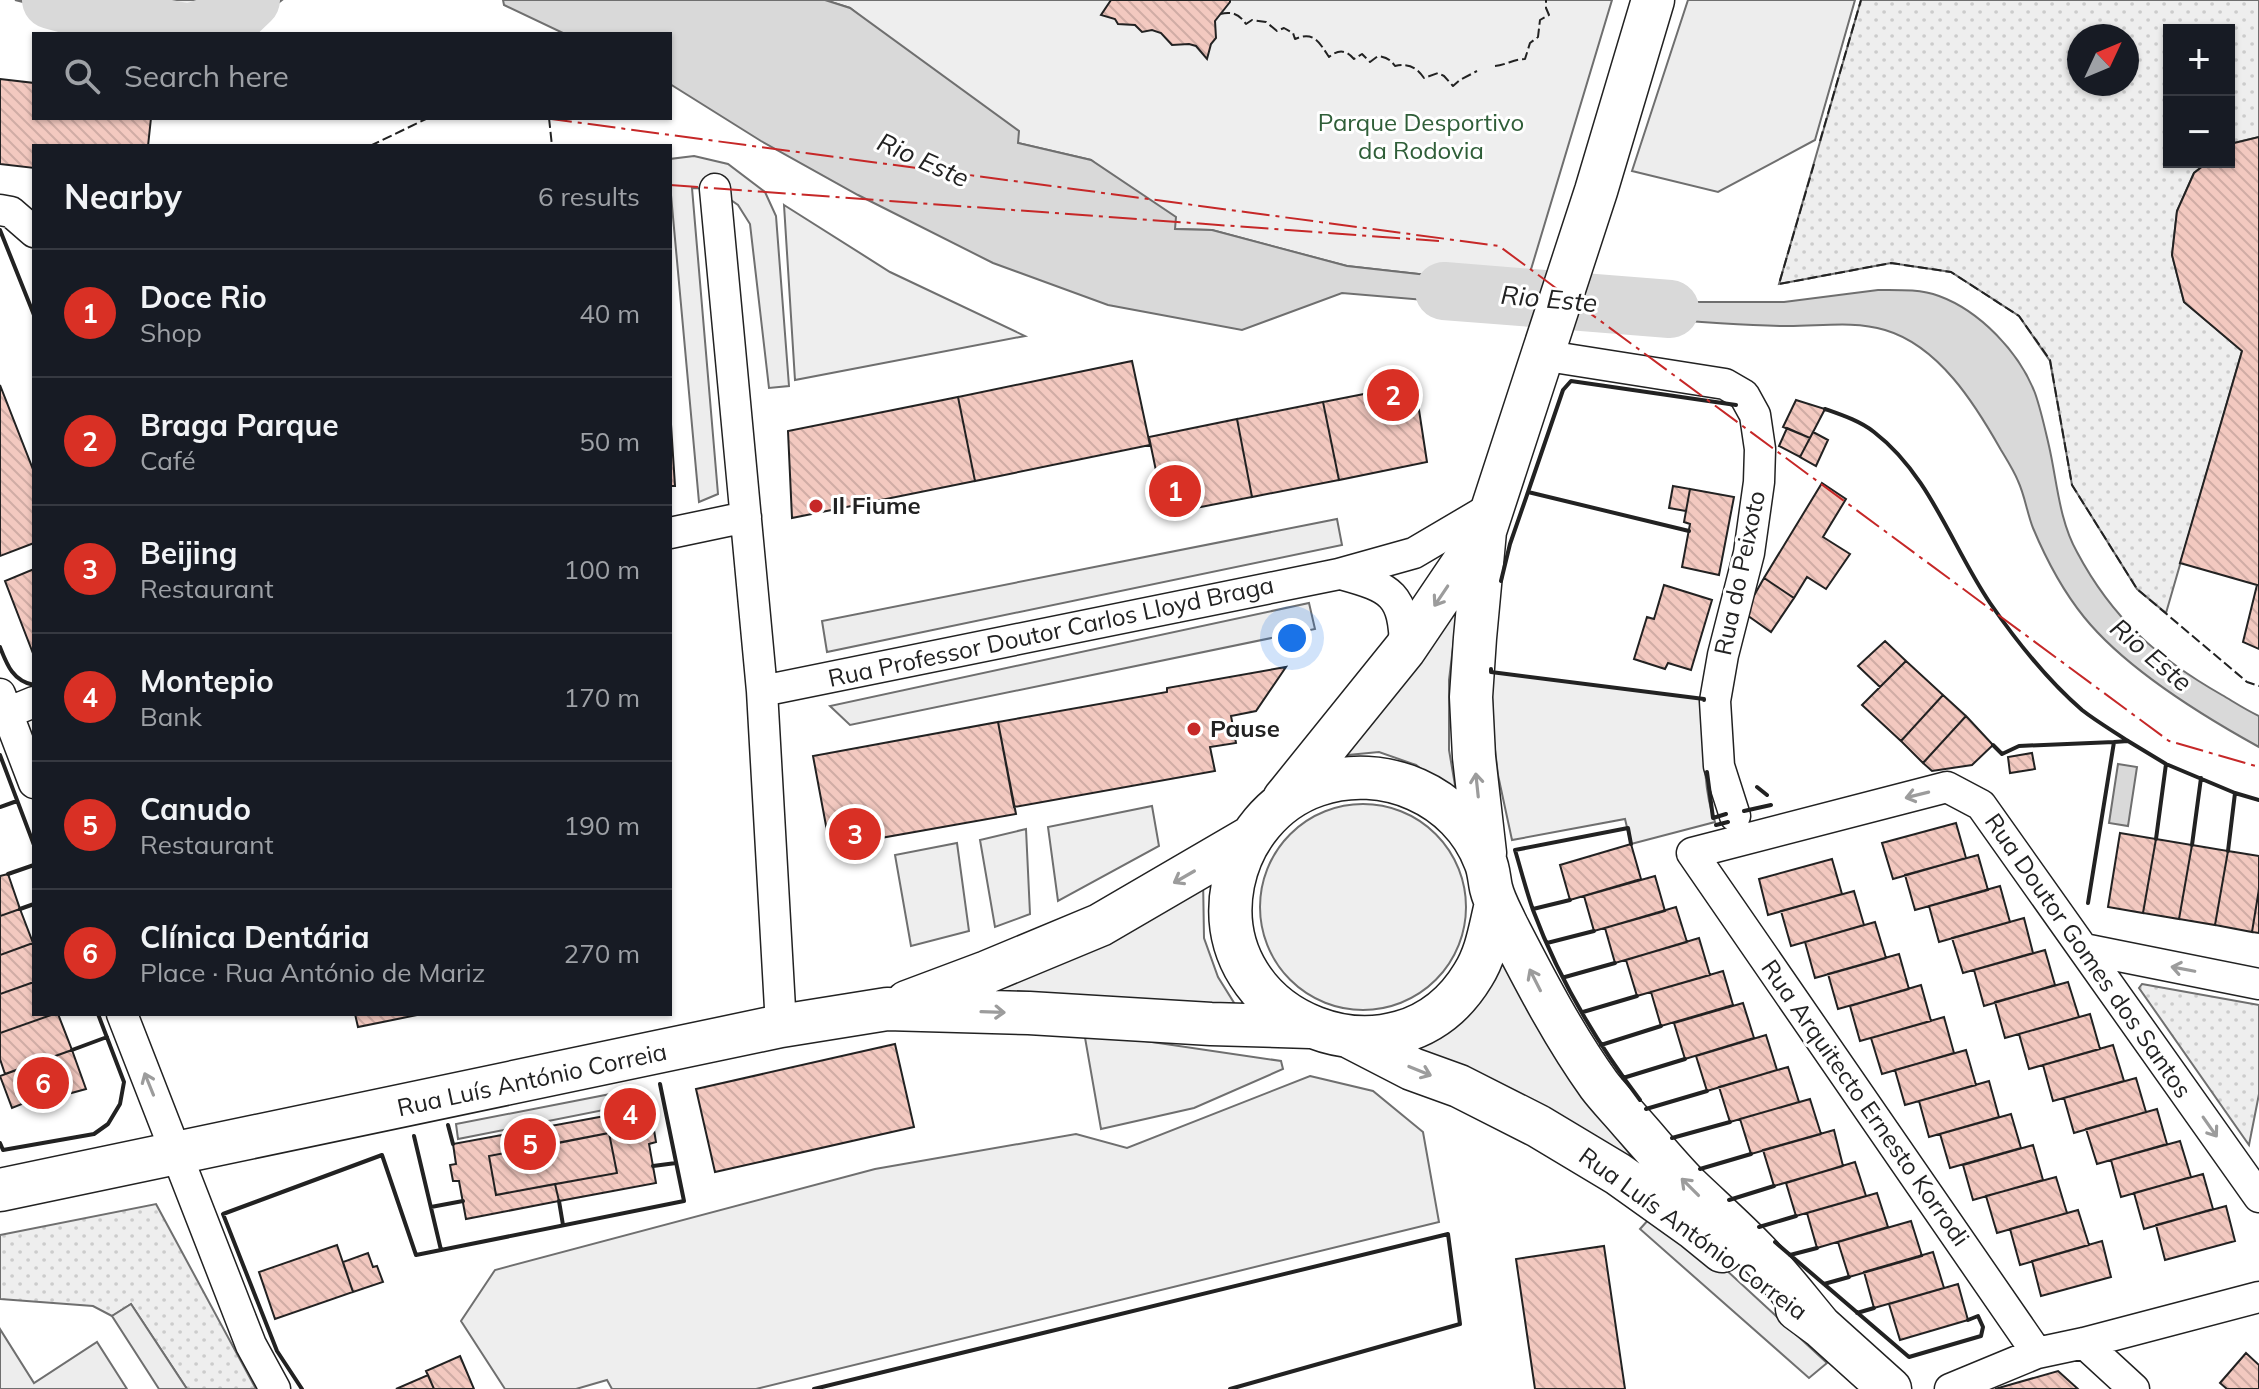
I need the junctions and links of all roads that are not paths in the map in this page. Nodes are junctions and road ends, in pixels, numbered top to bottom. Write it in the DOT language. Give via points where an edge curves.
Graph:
graph roads {
  1 [pos="1653,0"];
  2 [pos="715,189"];
  3 [pos="0,210"];
  4 [pos="32,230"];
  5 [pos="1545,345"];
  6 [pos="746,517"];
  7 [pos="1489,519"];
  8 [pos="672,533"];
  9 [pos="1339,574"];
  10 [pos="1405,649"];
  11 [pos="762,691"];
  12 [pos="14,703"];
  13 [pos="32,775"];
  14 [pos="1735,816"];
  15 [pos="1265,822"];
  16 [pos="1692,853"];
  17 [pos="1486,862"];
  18 [pos="1496,904"];
  19 [pos="2084,949"];
  20 [pos="2259,984"];
  21 [pos="887,1009"];
  22 [pos="123,1016"];
  23 [pos="781,1026"];
  24 [pos="1310,1027"];
  25 [pos="1350,1037"];
  26 [pos="177,1154"];
  27 [pos="0,1190"];
  28 [pos="2259,1197"];
  29 [pos="2259,1297"];
  30 [pos="1820,1326"];
  31 [pos="2084,1343"];
  32 [pos="2037,1353"];
  33 [pos="275,1389"];
  34 [pos="1890,1389"];
  35 [pos="1950,1389"];
  36 [pos="2134,1389"];
  1 -- 5 [label="street"];
  2 -- 6 [label="street"];
  3 -- 4 [label="street" via="11,212"];
  5 -- 7 [label="street"];
  5 -- 14 [label="street, Rua do Peixoto" via="1725,384 1744,395 1755,415 1760,449 1757,496 1715,701 1719,766"];
  6 -- 8 [label="street"];
  6 -- 11 [label="street"];
  7 -- 9 [label="street, Rua Professor Doutor Carlos Lloyd Braga" via="1414,553"];
  7 -- 10 [label="street, one-way"];
  17 -- 7 [label="street, one-way" via="1471,697"];
  9 -- 10 [label="street, Rua Professor Doutor Carlos Lloyd Braga" via="1378,585 1397,602 1405,622"];
  9 -- 11 [label="street, Rua Professor Doutor Carlos Lloyd Braga"];
  10 -- 15 [label="street"];
  11 -- 23 [label="street"];
  12 -- 13 [label="street"];
  15 -- 17 [label="street" via="1304,790 1334,779 1397,782 1416,788 1455,816"];
  15 -- 21 [label="street, Rua Luís António Correia, one-way" via="1100,925"];
  15 -- 24 [label="street" via="1238,864 1231,916 1236,941 1262,992"];
  19 -- 16 [label="street, Rua Doutor Gomes dos Santos, one-way" via="1981,805 1947,787"];
  16 -- 32 [label="street, Rua Arquitecto Ernesto Korrodi"];
  17 -- 18 [label="street"];
  18 -- 25 [label="street" via="1475,973 1446,1008 1396,1033"];
  30 -- 18 [label="street, Rua Luís António Correia, one-way" via="1759,1253 1686,1184 1600,1086 1551,1011"];
  20 -- 19 [label="street, one-way"];
  19 -- 28 [label="street, Rua Doutor Gomes dos Santos, one-way"];
  21 -- 23 [label="street, Rua Luís António Correia"];
  21 -- 24 [label="street, Rua Luís António Correia, one-way"];
  26 -- 22 [label="street, one-way"];
  23 -- 26 [label="street, Rua Luís António Correia"];
  24 -- 25 [label="street"];
  25 -- 30 [label="street, Rua Luís António Correia, one-way" via="1538,1126 1618,1174"];
  26 -- 27 [label="street, Rua Luís António Correia"];
  26 -- 33 [label="street" via="251,1345"];
  29 -- 31 [label="street"];
  30 -- 34 [label="street, Rua Luís António Correia"];
  31 -- 32 [label="street"];
  31 -- 36 [label="street"];
  32 -- 35 [label="street"];
}
